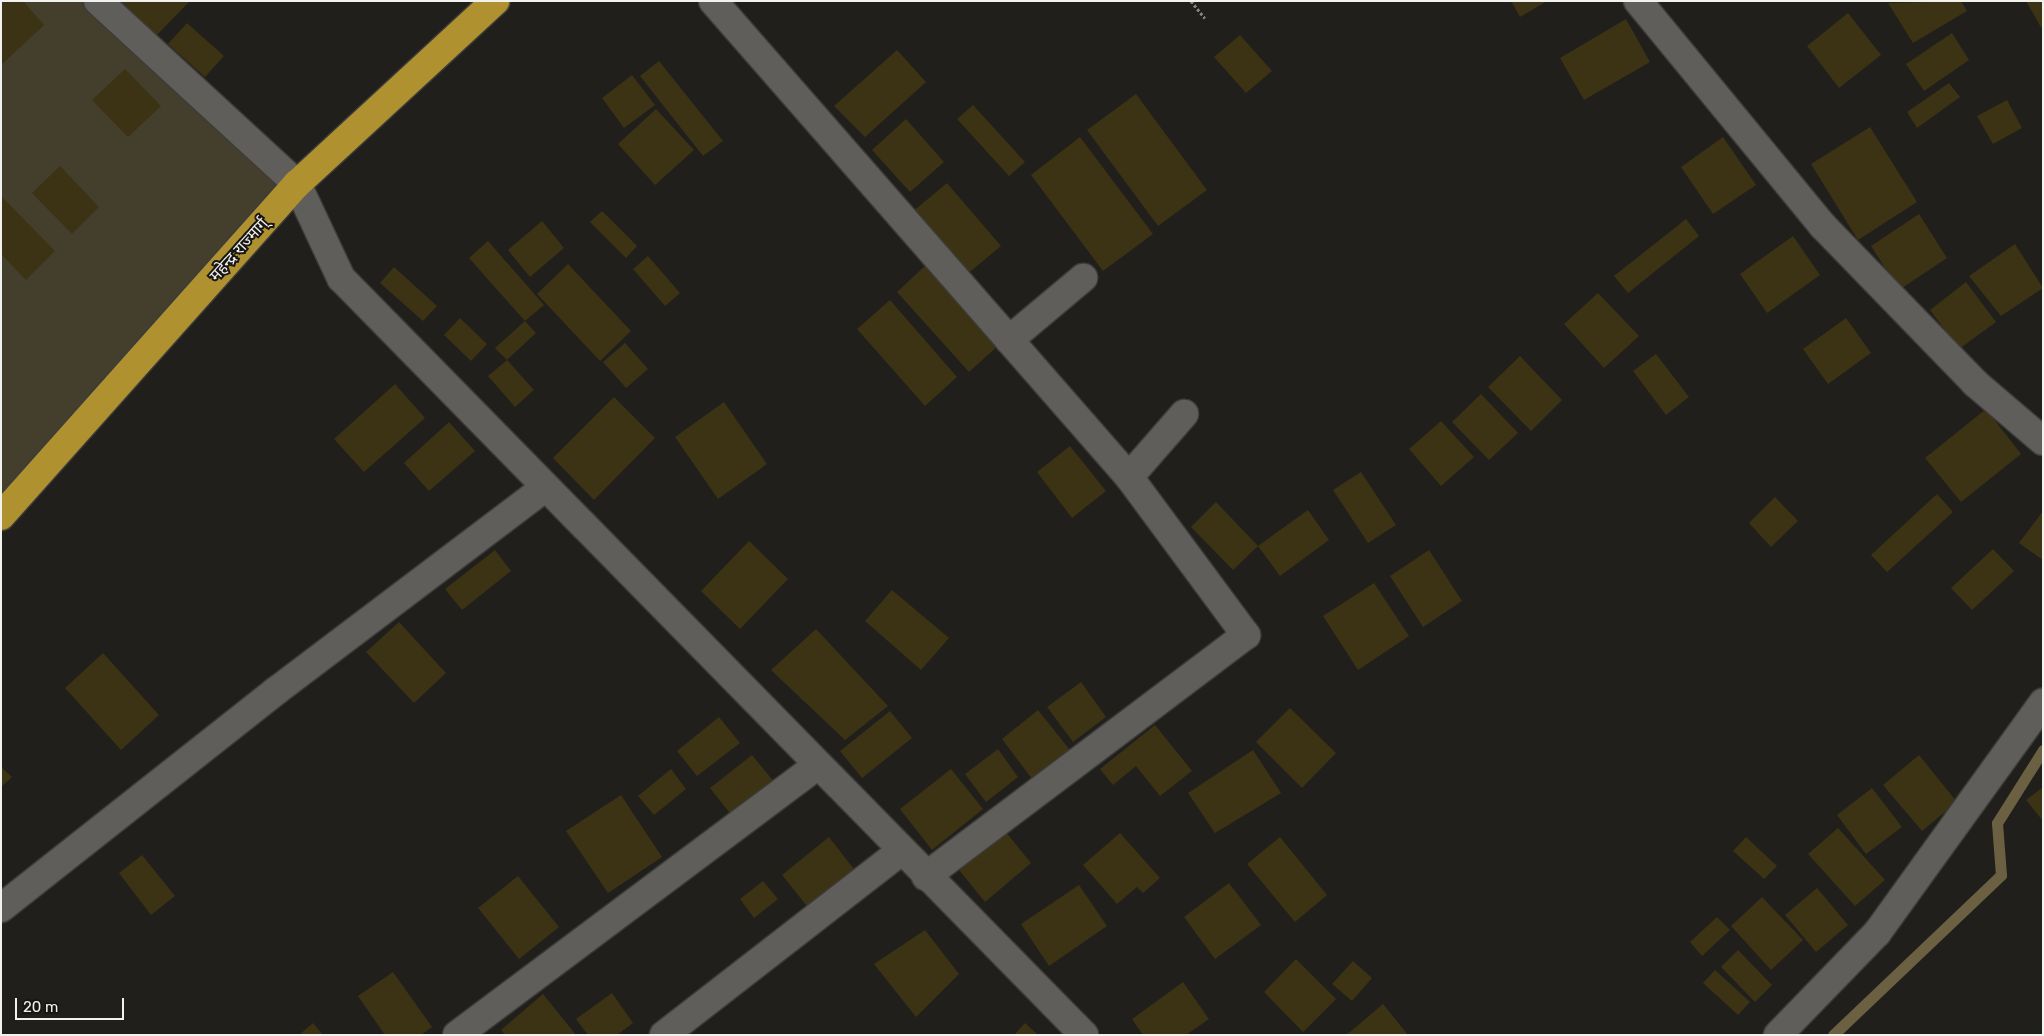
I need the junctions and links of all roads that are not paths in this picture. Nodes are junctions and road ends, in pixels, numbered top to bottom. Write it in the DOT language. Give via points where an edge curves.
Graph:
graph roads {
  1 [pos="98,1"];
  2 [pos="495,1"];
  3 [pos="713,1"];
  4 [pos="1638,1"];
  5 [pos="297,184"];
  6 [pos="1083,278"];
  7 [pos="1009,340"];
  8 [pos="1184,414"];
  9 [pos="2043,441"];
  10 [pos="1129,477"];
  11 [pos="544,488"];
  12 [pos="1,516"];
  13 [pos="2043,703"];
  14 [pos="817,766"];
  15 [pos="901,851"];
  16 [pos="926,876"];
  17 [pos="1,908"];
  18 [pos="457,1035"];
  19 [pos="664,1035"];
  20 [pos="1084,1035"];
  21 [pos="1778,1035"];
  1 -- 5 [label="street"];
  2 -- 5 [label="highway, महेन्द्र राज्मार्ग्"];
  3 -- 7 [label="street"];
  4 -- 9 [label="street" via="1823,226 1975,383"];
  5 -- 11 [label="street" via="341,278"];
  5 -- 12 [label="highway, महेन्द्र राज्मार्ग्"];
  6 -- 7 [label="street"];
  7 -- 10 [label="street"];
  8 -- 10 [label="street"];
  10 -- 16 [label="street" via="1246,635"];
  11 -- 14 [label="street"];
  11 -- 17 [label="street" via="276,691"];
  13 -- 21 [label="street" via="1877,932"];
  14 -- 15 [label="street"];
  14 -- 18 [label="street"];
  15 -- 16 [label="street"];
  15 -- 19 [label="street"];
  16 -- 20 [label="street"];
}
